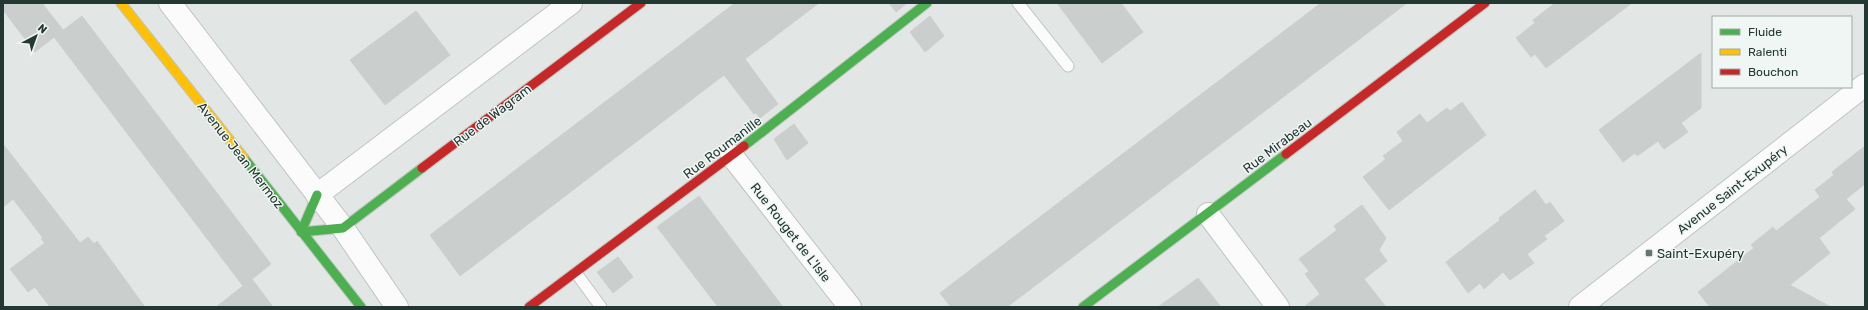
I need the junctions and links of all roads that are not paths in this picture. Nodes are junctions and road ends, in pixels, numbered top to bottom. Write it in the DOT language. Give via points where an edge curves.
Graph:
graph roads {
  1 [pos="121,3"];
  2 [pos="170,3"];
  3 [pos="571,3"];
  4 [pos="641,3"];
  5 [pos="927,3"];
  6 [pos="1018,3"];
  7 [pos="1485,3"];
  8 [pos="1068,66"];
  9 [pos="1865,85"];
  10 [pos="732,156"];
  11 [pos="317,196"];
  12 [pos="1208,214"];
  13 [pos="343,228"];
  14 [pos="301,232"];
  15 [pos="576,273"];
  16 [pos="1272,305"];
  17 [pos="361,307"];
  18 [pos="397,307"];
  19 [pos="529,307"];
  20 [pos="601,307"];
  21 [pos="850,307"];
  22 [pos="1083,307"];
  23 [pos="1580,307"];
  1 -- 14 [label="street, Avenue Jean Mermoz"];
  2 -- 11 [label="street"];
  3 -- 11 [label="street"];
  4 -- 13 [label="street, Rue de Wagram"];
  5 -- 10 [label="street, Rue Roumanille"];
  6 -- 8 [label="lane"];
  7 -- 12 [label="street, Rue Mirabeau"];
  9 -- 23 [label="street, Avenue Saint-Exupéry"];
  10 -- 15 [label="street, Rue Roumanille"];
  10 -- 21 [label="street, Rue Rouget de L'Isle"];
  11 -- 13 [label="street"];
  11 -- 14 [label="street"];
  12 -- 16 [label="street"];
  12 -- 22 [label="street, Rue Mirabeau"];
  13 -- 14 [label="street"];
  13 -- 18 [label="street"];
  14 -- 17 [label="street, Avenue Jean Mermoz"];
  15 -- 19 [label="street, Rue Roumanille"];
  15 -- 20 [label="lane"];
}
